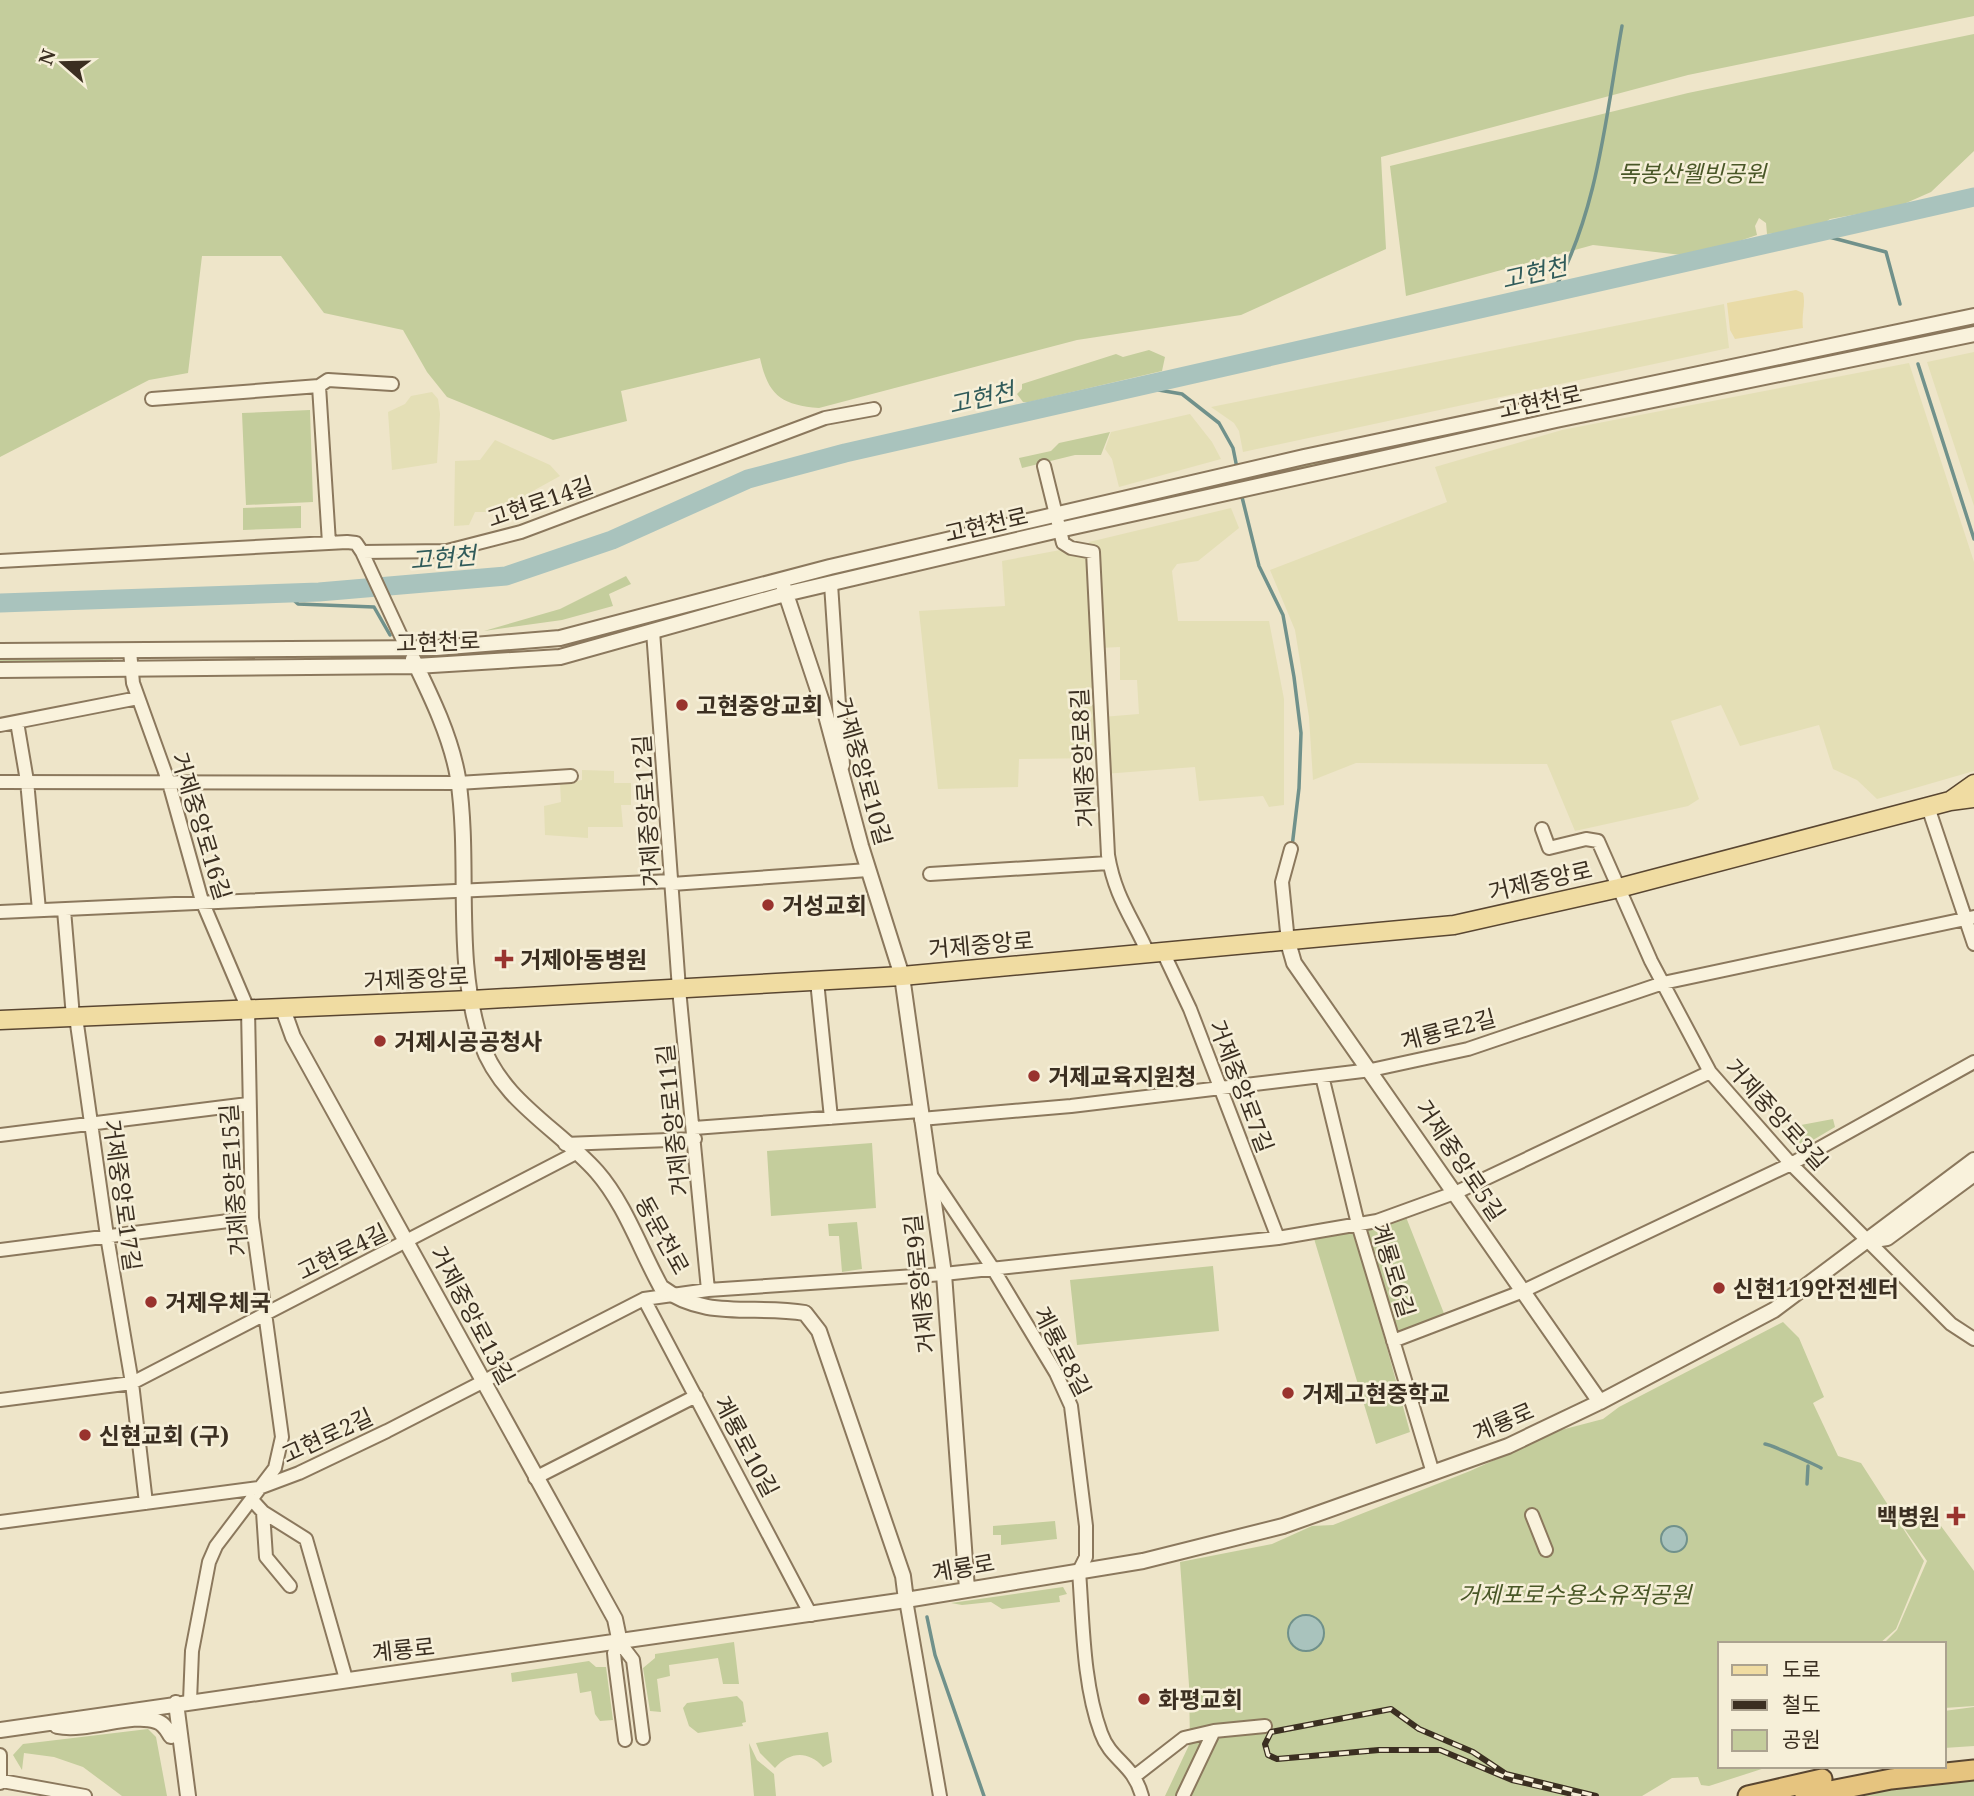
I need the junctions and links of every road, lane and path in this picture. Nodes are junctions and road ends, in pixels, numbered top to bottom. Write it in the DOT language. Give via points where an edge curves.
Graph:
graph roads {
  1 [pos="1974,316"];
  2 [pos="1974,334"];
  3 [pos="392,384"];
  4 [pos="318,386"];
  5 [pos="152,399"];
  6 [pos="874,408"];
  7 [pos="1044,466"];
  8 [pos="1058,524"];
  9 [pos="329,543"];
  10 [pos="362,552"];
  11 [pos="0,561"];
  12 [pos="831,584"];
  13 [pos="784,587"];
  14 [pos="653,631"];
  15 [pos="404,644"];
  16 [pos="130,651"];
  17 [pos="0,652"];
  18 [pos="416,666"];
  19 [pos="132,669"];
  20 [pos="0,670"];
  21 [pos="138,698"];
  22 [pos="17,722"];
  23 [pos="0,725"];
  24 [pos="844,775"];
  25 [pos="571,776"];
  26 [pos="27,781"];
  27 [pos="0,782"];
  28 [pos="169,783"];
  29 [pos="458,783"];
  30 [pos="1974,784"];
  31 [pos="1974,798"];
  32 [pos="1950,801"];
  33 [pos="1928,807"];
  34 [pos="1542,830"];
  35 [pos="1291,849"];
  36 [pos="1109,863"];
  37 [pos="868,870"];
  38 [pos="930,874"];
  39 [pos="672,882"];
  40 [pos="1619,888"];
  41 [pos="461,892"];
  42 [pos="202,901"];
  43 [pos="64,910"];
  44 [pos="39,911"];
  45 [pos="0,912"];
  46 [pos="1970,919"];
  47 [pos="1288,942"];
  48 [pos="1974,944"];
  49 [pos="1155,952"];
  50 [pos="902,976"];
  51 [pos="817,981"];
  52 [pos="1662,984"];
  53 [pos="679,989"];
  54 [pos="471,1000"];
  55 [pos="248,1009"];
  56 [pos="283,1009"];
  57 [pos="75,1017"];
  58 [pos="0,1020"];
  59 [pos="1974,1062"];
  60 [pos="1371,1070"];
  61 [pos="1710,1072"];
  62 [pos="1322,1076"];
  63 [pos="1221,1088"];
  64 [pos="248,1104"];
  65 [pos="921,1115"];
  66 [pos="831,1118"];
  67 [pos="92,1122"];
  68 [pos="695,1133"];
  69 [pos="0,1135"];
  70 [pos="571,1148"];
  71 [pos="1974,1160"];
  72 [pos="1791,1164"];
  73 [pos="929,1174"];
  74 [pos="1974,1174"];
  75 [pos="1457,1192"];
  76 [pos="252,1218"];
  77 [pos="1358,1224"];
  78 [pos="107,1236"];
  79 [pos="1278,1238"];
  80 [pos="1868,1241"];
  81 [pos="408,1242"];
  82 [pos="0,1250"];
  83 [pos="992,1267"];
  84 [pos="944,1274"];
  85 [pos="708,1290"];
  86 [pos="1521,1292"];
  87 [pos="672,1295"];
  88 [pos="644,1299"];
  89 [pos="267,1312"];
  90 [pos="1974,1339"];
  91 [pos="1394,1341"];
  92 [pos="481,1380"];
  93 [pos="132,1383"];
  94 [pos="696,1396"];
  95 [pos="0,1400"];
  96 [pos="1600,1402"];
  97 [pos="1433,1473"];
  98 [pos="536,1478"];
  99 [pos="259,1488"];
  100 [pos="252,1500"];
  101 [pos="146,1503"];
  102 [pos="262,1512"];
  103 [pos="1532,1514"];
  104 [pos="0,1521"];
  105 [pos="1546,1550"];
  106 [pos="1079,1571"];
  107 [pos="290,1586"];
  108 [pos="967,1589"];
  109 [pos="905,1600"];
  110 [pos="811,1615"];
  111 [pos="620,1643"];
  112 [pos="346,1679"];
  113 [pos="206,1699"];
  114 [pos="178,1703"];
  115 [pos="46,1723"];
  116 [pos="1265,1726"];
  117 [pos="0,1730"];
  118 [pos="1213,1731"];
  119 [pos="175,1737"];
  120 [pos="643,1738"];
  121 [pos="625,1741"];
  122 [pos="0,1755"];
  123 [pos="1974,1758"];
  124 [pos="1946,1761"];
  125 [pos="1974,1770"];
  126 [pos="1889,1773"];
  127 [pos="1135,1776"];
  128 [pos="1,1782"];
  129 [pos="85,1796"];
  130 [pos="178,1796"];
  131 [pos="188,1796"];
  132 [pos="940,1796"];
  133 [pos="1142,1796"];
  134 [pos="1182,1796"];
  135 [pos="1748,1796"];
  136 [pos="1805,1796"];
  1 -- 8 [label="street, 고현천로" via="1237,473"];
  2 -- 8 [label="street, 고현천로" via="1240,490"];
  3 -- 4 [label="street" via="328,380"];
  4 -- 5 [label="street"];
  4 -- 9 [label="street"];
  6 -- 10 [label="street, 고현로14길" via="812,423 521,532 447,551"];
  7 -- 8 [label="street"];
  8 -- 12 [label="street, 고현천로"];
  8 -- 13 [label="street, 고현천로"];
  8 -- 36 [label="street, 거제중앙로8길" via="1066,546 1093,552"];
  9 -- 10 [label="street, 고현로14길" via="352,542"];
  9 -- 11 [label="street, 고현로14길"];
  10 -- 15 [label="street"];
  12 -- 13 [label="street, 고현천로"];
  12 -- 24 [label="street"];
  13 -- 14 [label="street, 고현천로"];
  13 -- 15 [label="street, 고현천로" via="559,638"];
  13 -- 24 [label="street, 거제중앙로10길"];
  14 -- 18 [label="street, 고현천로" via="561,657"];
  14 -- 39 [label="street, 거제중앙로12길"];
  15 -- 16 [label="street, 고현천로"];
  15 -- 18 [label="street, 동문천로"];
  16 -- 17 [label="street, 고현천로"];
  16 -- 19 [label="street, 거제중앙로16길"];
  18 -- 19 [label="street, 고현천로"];
  18 -- 29 [label="street, 동문천로" via="447,737"];
  19 -- 20 [label="street, 고현천로"];
  19 -- 21 [label="street, 거제중앙로16길"];
  21 -- 22 [label="street"];
  21 -- 28 [label="street, 거제중앙로16길"];
  22 -- 23 [label="street"];
  22 -- 26 [label="street"];
  24 -- 37 [label="street, 거제중앙로10길"];
  25 -- 29 [label="street"];
  26 -- 27 [label="street"];
  26 -- 28 [label="street"];
  26 -- 44 [label="street"];
  28 -- 29 [label="street"];
  28 -- 42 [label="street, 거제중앙로16길"];
  29 -- 41 [label="street, 동문천로"];
  30 -- 32 [label="main road, 거제중앙로"];
  31 -- 32 [label="main road, 거제중앙로"];
  32 -- 33 [label="main road, 거제중앙로"];
  33 -- 40 [label="main road, 거제중앙로"];
  33 -- 46 [label="street"];
  34 -- 40 [label="street, 거제중앙로3길" via="1549,848 1586,839 1598,841"];
  35 -- 47 [label="street" via="1282,882"];
  36 -- 38 [label="street"];
  36 -- 49 [label="street, 거제중앙로8길" via="1123,909"];
  37 -- 39 [label="street"];
  37 -- 50 [label="street, 거제중앙로10길"];
  39 -- 41 [label="street"];
  39 -- 53 [label="street, 거제중앙로12길"];
  40 -- 47 [label="main road, 거제중앙로" via="1454,925"];
  40 -- 52 [label="street, 거제중앙로3길"];
  41 -- 42 [label="street"];
  41 -- 54 [label="street, 동문천로"];
  42 -- 43 [label="street"];
  42 -- 55 [label="street, 거제중앙로16길"];
  43 -- 44 [label="street"];
  43 -- 57 [label="street, 거제중앙로17길"];
  44 -- 45 [label="street"];
  46 -- 48 [label="street"];
  46 -- 52 [label="street, 계룡로2길"];
  47 -- 49 [label="main road, 거제중앙로"];
  47 -- 60 [label="street, 거제중앙로5길" via="1294,963"];
  49 -- 50 [label="main road, 거제중앙로"];
  49 -- 63 [label="street, 거제중앙로7길"];
  50 -- 51 [label="main road, 거제중앙로"];
  50 -- 65 [label="street, 거제중앙로9길"];
  51 -- 53 [label="main road, 거제중앙로"];
  51 -- 66 [label="street"];
  52 -- 60 [label="street, 계룡로2길" via="1468,1049"];
  52 -- 61 [label="street, 거제중앙로3길"];
  53 -- 54 [label="main road, 거제중앙로"];
  53 -- 68 [label="street, 거제중앙로11길"];
  54 -- 56 [label="main road, 거제중앙로"];
  54 -- 70 [label="street, 동문천로" via="483,1046 496,1071 530,1113"];
  55 -- 56 [label="main road, 거제중앙로"];
  55 -- 57 [label="main road, 거제중앙로"];
  55 -- 64 [label="street, 거제중앙로15길"];
  56 -- 81 [label="street, 거제중앙로13길" via="293,1037"];
  57 -- 58 [label="main road, 거제중앙로"];
  57 -- 67 [label="street, 거제중앙로17길"];
  59 -- 72 [label="street"];
  60 -- 62 [label="street, 계룡로2길"];
  60 -- 75 [label="street, 거제중앙로5길"];
  61 -- 72 [label="street, 거제중앙로3길"];
  61 -- 75 [label="street, 고현로2길"];
  62 -- 63 [label="street, 계룡로2길"];
  62 -- 77 [label="street, 계룡로6길"];
  63 -- 65 [label="street, 계룡로2길"];
  63 -- 79 [label="street, 거제중앙로7길"];
  64 -- 67 [label="street"];
  64 -- 76 [label="street, 거제중앙로15길"];
  65 -- 66 [label="street, 계룡로2길"];
  65 -- 73 [label="street, 거제중앙로9길"];
  66 -- 68 [label="street, 계룡로2길"];
  67 -- 69 [label="street"];
  67 -- 78 [label="street, 거제중앙로17길"];
  68 -- 70 [label="street, 계룡로2길"];
  68 -- 85 [label="street, 거제중앙로11길"];
  70 -- 81 [label="street, 고현로4길"];
  70 -- 87 [label="street, 동문천로" via="614,1195 661,1287"];
  71 -- 80 [label="street, 계룡로"];
  72 -- 80 [label="street, 거제중앙로3길"];
  72 -- 86 [label="street"];
  73 -- 83 [label="street, 계룡로8길"];
  73 -- 84 [label="street, 거제중앙로9길"];
  74 -- 80 [label="street, 계룡로" via="1887,1238"];
  75 -- 77 [label="street, 고현로2길"];
  75 -- 86 [label="street, 거제중앙로5길"];
  76 -- 78 [label="street"];
  76 -- 89 [label="street, 거제중앙로15길"];
  77 -- 79 [label="street, 고현로2길"];
  77 -- 91 [label="street, 계룡로6길"];
  78 -- 82 [label="street"];
  78 -- 93 [label="street, 거제중앙로17길"];
  79 -- 83 [label="street, 고현로2길"];
  80 -- 90 [label="street, 거제중앙로3길" via="1951,1324"];
  80 -- 96 [label="street, 계룡로" via="1774,1310"];
  81 -- 89 [label="street, 고현로4길"];
  81 -- 92 [label="street, 거제중앙로13길"];
  83 -- 84 [label="street, 고현로2길"];
  83 -- 106 [label="street, 계룡로8길" via="1071,1406 1086,1526 1086,1556"];
  84 -- 85 [label="street, 고현로2길"];
  84 -- 108 [label="street, 거제중앙로9길"];
  85 -- 87 [label="street, 고현로2길"];
  86 -- 91 [label="street"];
  86 -- 96 [label="street, 거제중앙로5길"];
  87 -- 88 [label="street, 고현로2길"];
  87 -- 109 [label="street, 동문천로" via="731,1312 806,1313 819,1331 903,1576"];
  88 -- 92 [label="street, 고현로2길"];
  88 -- 94 [label="street, 계룡로10길"];
  89 -- 93 [label="street, 고현로4길"];
  89 -- 99 [label="street, 거제중앙로15길" via="282,1437 275,1468"];
  91 -- 97 [label="street, 계룡로6길"];
  92 -- 98 [label="street, 거제중앙로13길"];
  92 -- 99 [label="street, 고현로2길" via="387,1431"];
  93 -- 95 [label="street, 고현로4길"];
  93 -- 101 [label="street, 거제중앙로17길"];
  94 -- 98 [label="street"];
  94 -- 110 [label="street, 계룡로10길"];
  96 -- 97 [label="street, 계룡로" via="1508,1446"];
  97 -- 106 [label="street, 계룡로" via="1283,1526"];
  98 -- 111 [label="street, 거제중앙로13길" via="615,1619"];
  99 -- 100 [label="street, 거제중앙로15길"];
  99 -- 101 [label="street, 고현로2길"];
  100 -- 102 [label="street"];
  100 -- 114 [label="street, 거제중앙로15길" via="209,1562"];
  101 -- 104 [label="street, 고현로2길"];
  102 -- 107 [label="street" via="266,1557"];
  102 -- 112 [label="street" via="306,1539"];
  103 -- 105 [label="street"];
  106 -- 108 [label="street, 계룡로"];
  106 -- 127 [label="street, 계룡로8길" via="1091,1698 1100,1732"];
  108 -- 109 [label="street, 계룡로"];
  109 -- 110 [label="street, 계룡로"];
  109 -- 132 [label="street"];
  110 -- 111 [label="street, 계룡로"];
  111 -- 112 [label="street, 계룡로"];
  111 -- 120 [label="street" via="633,1660"];
  111 -- 121 [label="street" via="614,1653"];
  112 -- 113 [label="street, 계룡로"];
  113 -- 114 [label="street, 계룡로"];
  113 -- 119 [label="street" via="192,1708"];
  114 -- 115 [label="street, 계룡로"];
  114 -- 119 [label="street"];
  115 -- 117 [label="street, 계룡로"];
  115 -- 119 [label="street" via="73,1728 151,1720 163,1724"];
  116 -- 118 [label="street"];
  118 -- 127 [label="street" via="1184,1738"];
  118 -- 134 [label="street"];
  119 -- 130 [label="street"];
  119 -- 131 [label="street"];
  122 -- 128 [label="street"];
  123 -- 124 [label="highway"];
  125 -- 126 [label="highway"];
  126 -- 135 [label="highway"];
  126 -- 136 [label="highway"];
  127 -- 133 [label="street"];
  128 -- 129 [label="street"];
}
